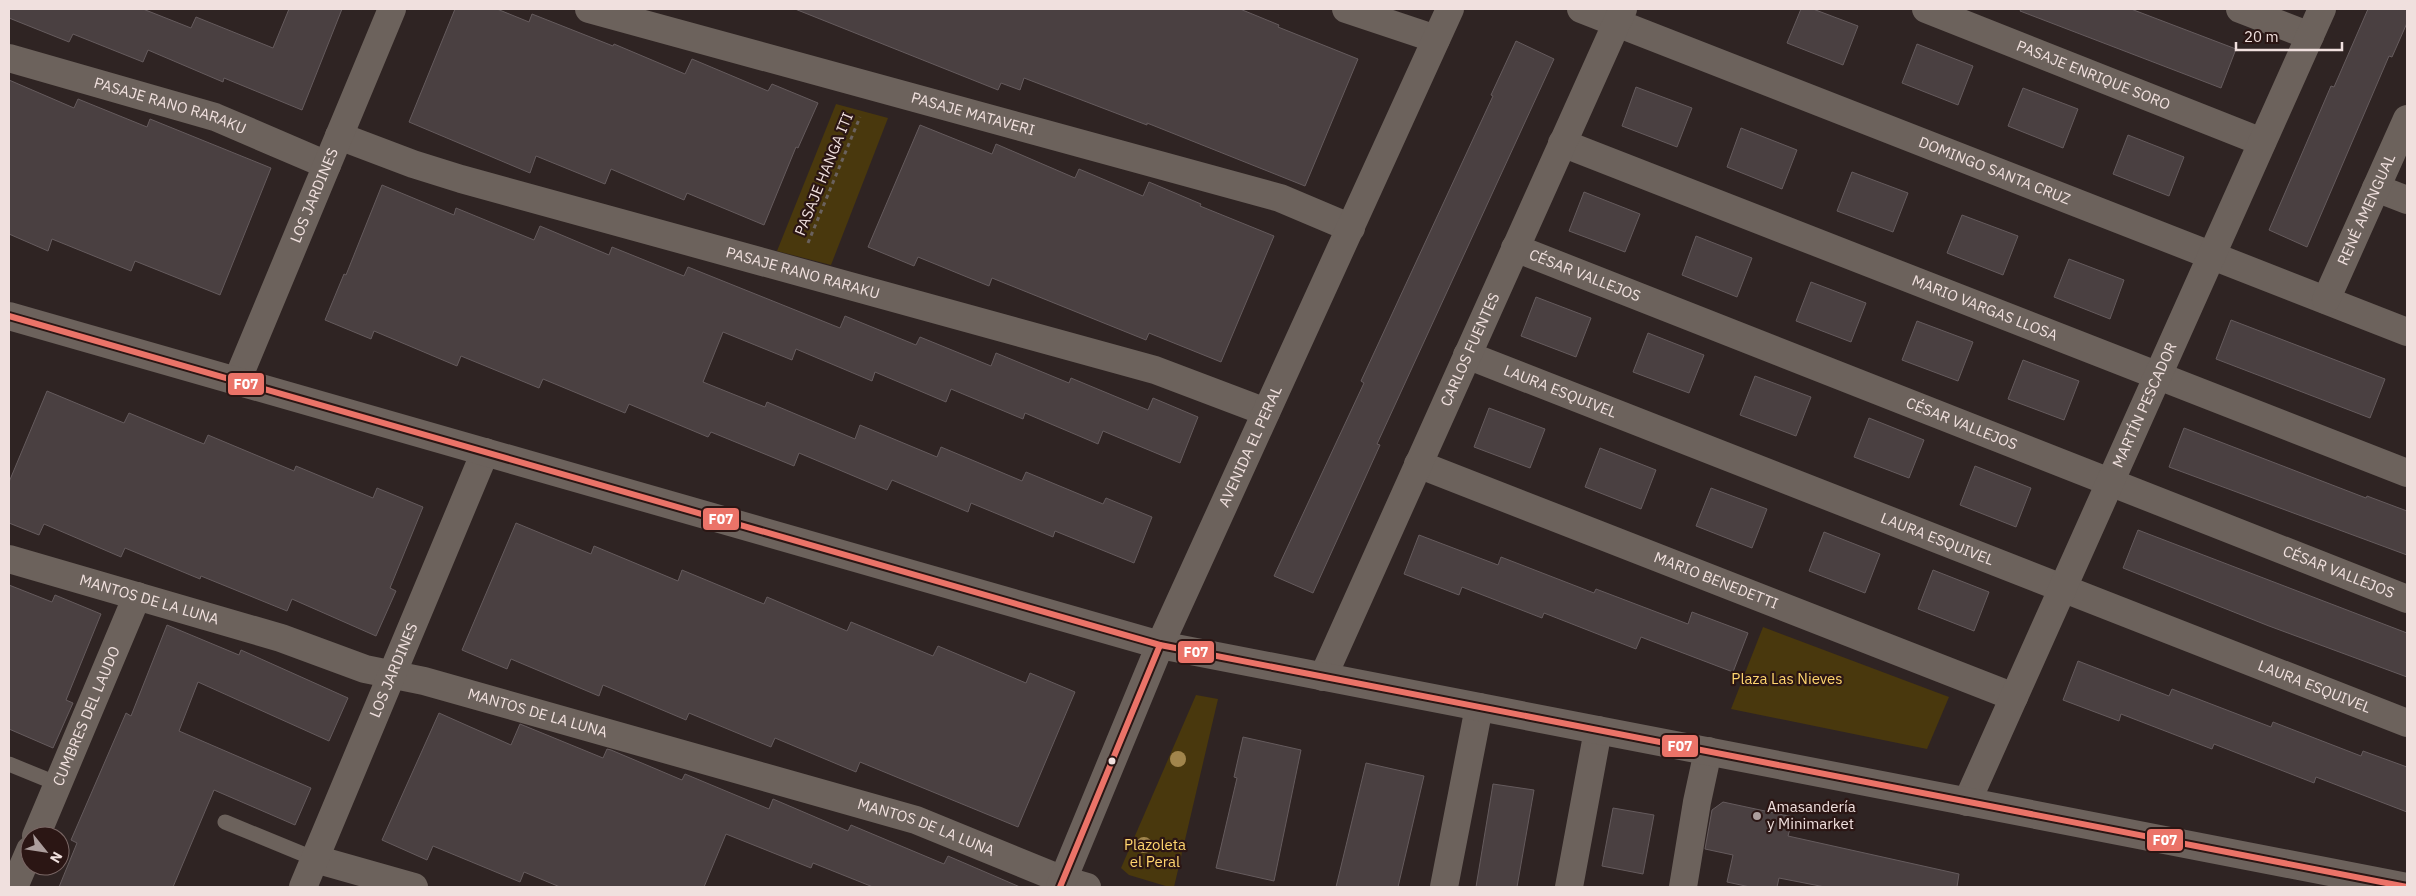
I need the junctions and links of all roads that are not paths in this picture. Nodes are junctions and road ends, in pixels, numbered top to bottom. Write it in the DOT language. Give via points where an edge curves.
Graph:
graph roads {
  1 [pos="392,9"];
  2 [pos="589,9"];
  3 [pos="1346,9"];
  4 [pos="1450,9"];
  5 [pos="1582,9"];
  6 [pos="1926,9"];
  7 [pos="2240,9"];
  8 [pos="2322,9"];
  9 [pos="1620,16"];
  10 [pos="2310,36"];
  11 [pos="1436,39"];
  12 [pos="9,58"];
  13 [pos="2407,119"];
  14 [pos="339,136"];
  15 [pos="2262,142"];
  16 [pos="1562,143"];
  17 [pos="327,165"];
  18 [pos="2376,188"];
  19 [pos="2407,200"];
  20 [pos="1352,228"];
  21 [pos="1515,248"];
  22 [pos="2212,255"];
  23 [pos="2326,300"];
  24 [pos="9,316"];
  25 [pos="2407,332"];
  26 [pos="1467,356"];
  27 [pos="2158,375"];
  28 [pos="236,381"];
  29 [pos="1266,412"];
  30 [pos="485,452"];
  31 [pos="1418,464"];
  32 [pos="2407,473"];
  33 [pos="2110,482"];
  34 [pos="9,560"];
  35 [pos="2062,589"];
  36 [pos="137,596"];
  37 [pos="2407,599"];
  38 [pos="1160,645"];
  39 [pos="392,674"];
  40 [pos="1323,677"];
  41 [pos="2014,697"];
  42 [pos="1479,707"];
  43 [pos="2407,723"];
  44 [pos="1598,730"];
  45 [pos="1708,751"];
  46 [pos="9,764"];
  47 [pos="58,784"];
  48 [pos="1967,802"];
  49 [pos="225,822"];
  50 [pos="40,826"];
  51 [pos="315,859"];
  52 [pos="20,873"];
  53 [pos="1070,885"];
  54 [pos="14,887"];
  55 [pos="303,887"];
  56 [pos="414,887"];
  57 [pos="1444,887"];
  58 [pos="1569,887"];
  59 [pos="1683,887"];
  60 [pos="2407,887"];
  1 -- 14 [label="street, LOS JARDINES"];
  2 -- 20 [label="street, PASAJE MATAVERI" via="1280,198"];
  3 -- 11 [label="street"];
  4 -- 11 [label="street, AVENIDA EL PERAL"];
  5 -- 9 [label="street, DOMINGO SANTA CRUZ"];
  6 -- 15 [label="street, PASAJE ENRIQUE SORO"];
  7 -- 10 [label="street"];
  8 -- 10 [label="street, MARTÍN PESCADOR"];
  9 -- 16 [label="street, CARLOS FUENTES"];
  9 -- 22 [label="street, DOMINGO SANTA CRUZ"];
  10 -- 15 [label="street, MARTÍN PESCADOR"];
  11 -- 20 [label="street, AVENIDA EL PERAL"];
  12 -- 17 [label="street, PASAJE RANO RARAKU" via="187,108"];
  13 -- 18 [label="street, RENÉ AMENGUAL"];
  14 -- 17 [label="street, LOS JARDINES"];
  14 -- 29 [label="street, PASAJE RANO RARAKU" via="461,179 1155,370"];
  15 -- 22 [label="street, MARTÍN PESCADOR"];
  16 -- 21 [label="street, CARLOS FUENTES"];
  16 -- 27 [label="street, MARIO VARGAS LLOSA"];
  17 -- 28 [label="street, LOS JARDINES"];
  18 -- 19 [label="street"];
  18 -- 23 [label="street, RENÉ AMENGUAL"];
  20 -- 29 [label="street, AVENIDA EL PERAL"];
  21 -- 26 [label="street, CARLOS FUENTES"];
  21 -- 33 [label="street, CÉSAR VALLEJOS"];
  22 -- 23 [label="street, DOMINGO SANTA CRUZ"];
  22 -- 27 [label="street, MARTÍN PESCADOR"];
  23 -- 25 [label="street, DOMINGO SANTA CRUZ"];
  24 -- 28 [label="street"];
  26 -- 31 [label="street, CARLOS FUENTES"];
  26 -- 35 [label="street, LAURA ESQUIVEL"];
  27 -- 32 [label="street, MARIO VARGAS LLOSA"];
  27 -- 33 [label="street, MARTÍN PESCADOR"];
  28 -- 30 [label="street"];
  29 -- 38 [label="street, AVENIDA EL PERAL"];
  30 -- 38 [label="street"];
  30 -- 39 [label="street, LOS JARDINES"];
  31 -- 40 [label="street, CARLOS FUENTES"];
  31 -- 41 [label="street, MARIO BENEDETTI"];
  33 -- 35 [label="street, MARTÍN PESCADOR"];
  33 -- 37 [label="street, CÉSAR VALLEJOS"];
  34 -- 36 [label="street, MANTOS DE LA LUNA"];
  35 -- 41 [label="street, MARTÍN PESCADOR"];
  35 -- 43 [label="street, LAURA ESQUIVEL"];
  36 -- 39 [label="street, MANTOS DE LA LUNA" via="281,638 365,669"];
  36 -- 47 [label="street, CUMBRES DEL LAUDO"];
  38 -- 40 [label="street"];
  38 -- 53 [label="street, AVENIDA EL PERAL"];
  39 -- 51 [label="street, LOS JARDINES"];
  39 -- 53 [label="street, MANTOS DE LA LUNA" via="434,683 916,820"];
  40 -- 42 [label="street"];
  41 -- 48 [label="street, MARTÍN PESCADOR"];
  42 -- 44 [label="street"];
  42 -- 57 [label="street"];
  44 -- 45 [label="street"];
  44 -- 58 [label="street"];
  45 -- 48 [label="street"];
  45 -- 59 [label="street"];
  46 -- 47 [label="lane"];
  47 -- 50 [label="street, CUMBRES DEL LAUDO"];
  48 -- 60 [label="street"];
  49 -- 51 [label="lane"];
  51 -- 55 [label="street, LOS JARDINES"];
  51 -- 56 [label="street"];
  52 -- 54 [label="street"];
}
